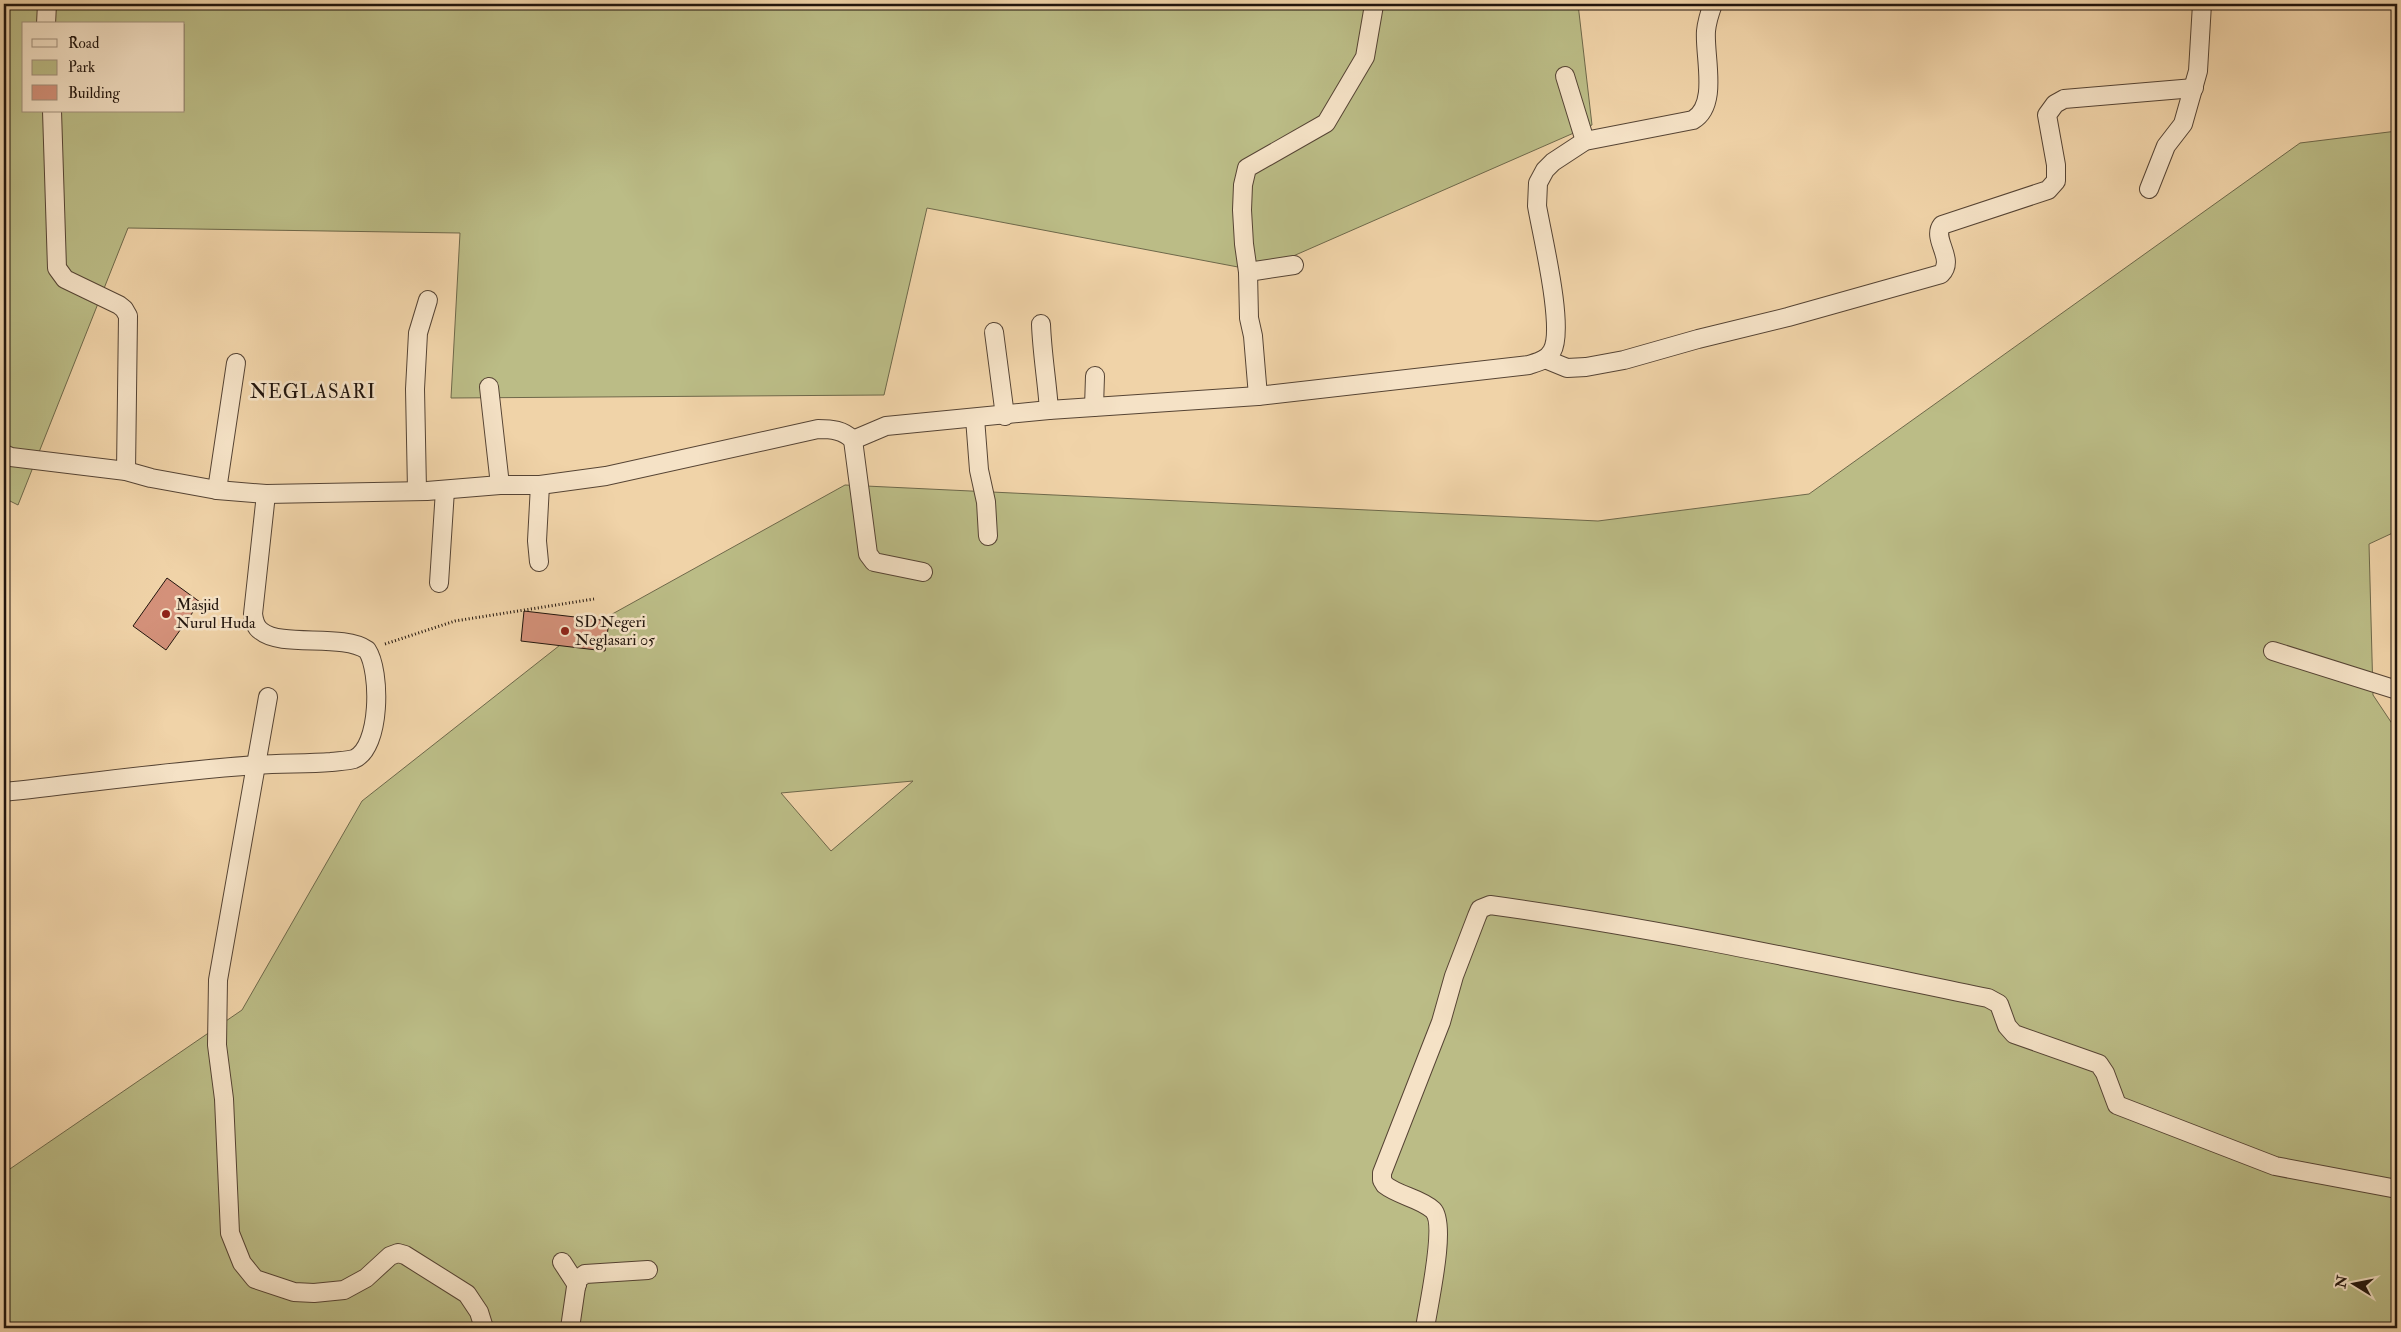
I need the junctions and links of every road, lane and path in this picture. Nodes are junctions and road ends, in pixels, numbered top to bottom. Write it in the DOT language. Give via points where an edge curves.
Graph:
graph roads {
  1 [pos="47,4"];
  2 [pos="1713,4"];
  3 [pos="2202,4"];
  4 [pos="1374,5"];
  5 [pos="46,22"];
  6 [pos="1565,76"];
  7 [pos="2194,88"];
  8 [pos="52,112"];
  9 [pos="1585,141"];
  10 [pos="2149,189"];
  11 [pos="1294,265"];
  12 [pos="1248,272"];
  13 [pos="428,300"];
  14 [pos="1041,324"];
  15 [pos="994,332"];
  16 [pos="1545,359"];
  17 [pos="236,363"];
  18 [pos="1095,376"];
  19 [pos="489,388"];
  20 [pos="1258,396"];
  21 [pos="1094,407"];
  22 [pos="1049,410"];
  23 [pos="1005,416"];
  24 [pos="975,418"];
  25 [pos="853,440"];
  26 [pos="4,454"];
  27 [pos="126,471"];
  28 [pos="500,485"];
  29 [pos="540,485"];
  30 [pos="217,490"];
  31 [pos="417,490"];
  32 [pos="445,490"];
  33 [pos="266,494"];
  34 [pos="988,536"];
  35 [pos="539,562"];
  36 [pos="923,572"];
  37 [pos="439,583"];
  38 [pos="594,599"];
  39 [pos="367,650"];
  40 [pos="2273,651"];
  41 [pos="2397,690"];
  42 [pos="268,697"];
  43 [pos="257,765"];
  44 [pos="4,792"];
  45 [pos="2397,1189"];
  46 [pos="562,1262"];
  47 [pos="648,1270"];
  48 [pos="577,1285"];
  49 [pos="484,1328"];
  50 [pos="570,1328"];
  51 [pos="1425,1328"];
  1 -- 5 [label="street"];
  2 -- 9 [label="street" via="1706,31 1708,97 1700,116"];
  3 -- 7 [label="street"];
  4 -- 12 [label="street" via="1365,57 1326,123 1247,168 1242,210"];
  6 -- 9 [label="street"];
  7 -- 10 [label="street" via="2183,124 2166,146"];
  7 -- 16 [label="street" via="2064,99 2055,104 2047,114 2056,181 2048,190 1942,225 1939,230 1947,261 1941,274 1624,360 1566,368"];
  8 -- 27 [label="street" via="57,268 65,279 119,305 128,316"];
  9 -- 16 [label="street" via="1553,162 1538,183 1537,206 1556,327 1552,351"];
  11 -- 12 [label="street"];
  12 -- 20 [label="street" via="1249,318"];
  13 -- 31 [label="street" via="418,333 415,389"];
  14 -- 22 [label="street"];
  15 -- 23 [label="street"];
  16 -- 20 [label="street" via="1508,368"];
  17 -- 30 [label="street"];
  18 -- 21 [label="street"];
  19 -- 28 [label="street"];
  20 -- 21 [label="street"];
  21 -- 22 [label="street"];
  22 -- 23 [label="street"];
  23 -- 24 [label="street"];
  24 -- 25 [label="street" via="886,426"];
  24 -- 34 [label="street"];
  25 -- 29 [label="street" via="847,434 818,429 606,476"];
  25 -- 36 [label="street" via="868,554 874,562"];
  26 -- 27 [label="street"];
  27 -- 30 [label="street"];
  28 -- 29 [label="street"];
  28 -- 32 [label="street"];
  29 -- 35 [label="street"];
  30 -- 33 [label="street"];
  31 -- 32 [label="street"];
  31 -- 33 [label="street"];
  32 -- 37 [label="street"];
  33 -- 39 [label="street" via="253,614 255,624 259,630 274,637 355,644"];
  38 -- 39 [label="path" via="456,621"];
  39 -- 43 [label="street" via="373,666 376,701 366,749 355,759 344,761"];
  40 -- 41 [label="street"];
  42 -- 43 [label="street"];
  43 -- 44 [label="street"];
  43 -- 49 [label="street" via="218,980 217,1045 224,1099 230,1233 242,1263 255,1279 294,1292 314,1293 344,1290 366,1278 390,1256 405,1254 467,1294 479,1312"];
  45 -- 51 [label="street" via="2275,1166 2117,1104 2099,1064 2014,1034 2007,1026 1999,1004 1988,998 1696,937 1490,904 1480,909 1476,916 1441,1022 1382,1173 1385,1186 1427,1206 1438,1219 1439,1241"];
  46 -- 48 [label="street"];
  47 -- 48 [label="street" via="585,1274 577,1280"];
  48 -- 50 [label="street"];
}
